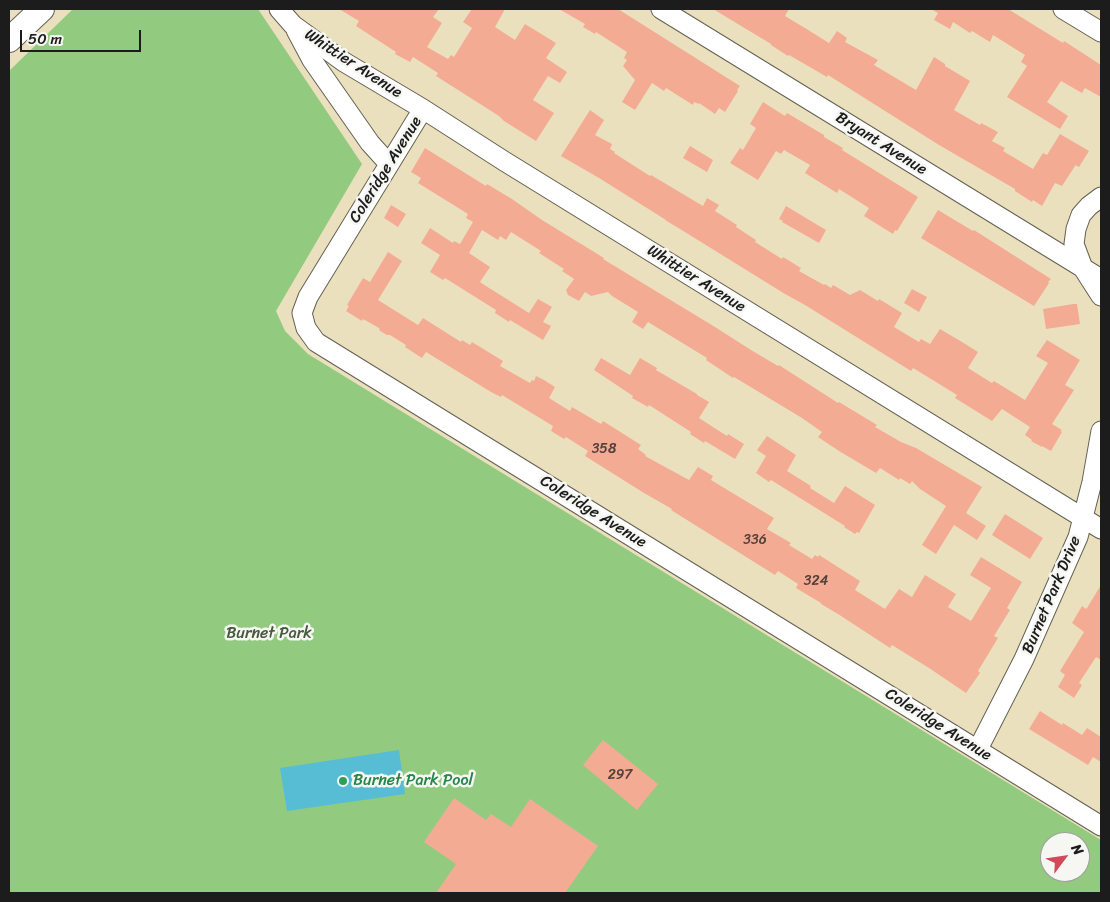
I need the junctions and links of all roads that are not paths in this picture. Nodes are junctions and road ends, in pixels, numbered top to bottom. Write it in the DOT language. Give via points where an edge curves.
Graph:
graph roads {
  1 [pos="42,9"];
  2 [pos="279,9"];
  3 [pos="661,9"];
  4 [pos="1063,9"];
  5 [pos="293,25"];
  6 [pos="1101,32"];
  7 [pos="9,40"];
  8 [pos="423,108"];
  9 [pos="389,164"];
  10 [pos="1101,197"];
  11 [pos="1083,268"];
  12 [pos="1101,279"];
  13 [pos="1101,296"];
  14 [pos="1101,431"];
  15 [pos="1083,517"];
  16 [pos="1101,529"];
  17 [pos="978,749"];
  18 [pos="1101,826"];
  1 -- 7 [label="street"];
  2 -- 5 [label="street, Whittier Avenue"];
  3 -- 11 [label="street, Bryant Avenue"];
  4 -- 6 [label="street"];
  5 -- 8 [label="street, Whittier Avenue" via="344,62"];
  5 -- 9 [label="street, Whittier Avenue" via="312,60 370,143"];
  8 -- 9 [label="street, Coleridge Avenue"];
  8 -- 15 [label="street, Whittier Avenue"];
  9 -- 17 [label="street, Coleridge Avenue" via="308,297 302,313 306,328 316,342"];
  10 -- 11 [label="street" via="1081,216 1076,229 1074,244"];
  11 -- 12 [label="street, Bryant Avenue"];
  11 -- 13 [label="street"];
  14 -- 15 [label="street, Burnet Park Drive"];
  15 -- 16 [label="street, Whittier Avenue"];
  15 -- 17 [label="street, Burnet Park Drive" via="1078,537 1024,659"];
  17 -- 18 [label="street, Coleridge Avenue"];
}
